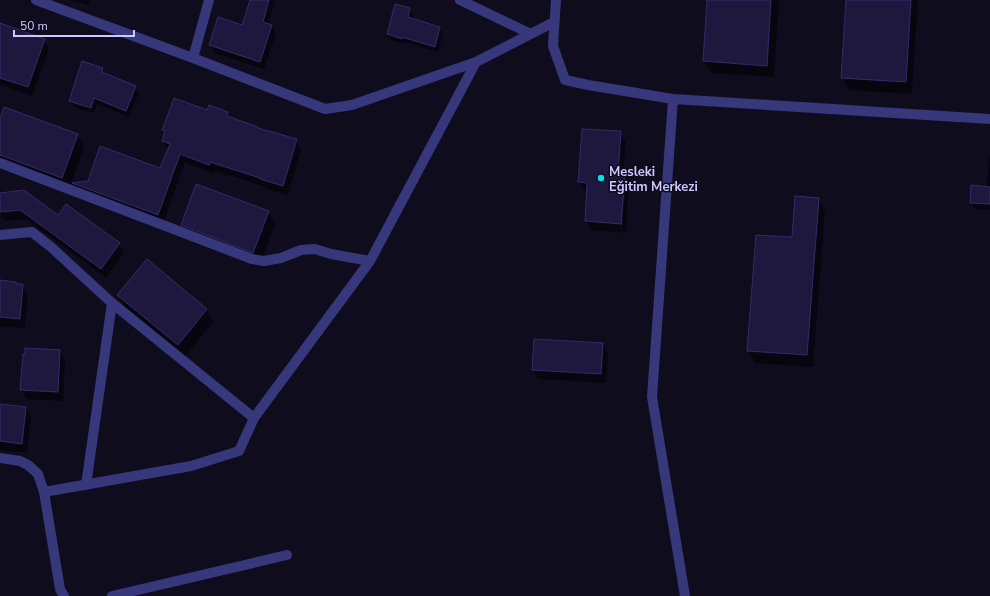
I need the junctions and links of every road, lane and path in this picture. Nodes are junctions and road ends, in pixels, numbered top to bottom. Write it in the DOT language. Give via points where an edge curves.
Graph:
graph roads {
  1 [pos="36,0"];
  2 [pos="209,0"];
  3 [pos="460,0"];
  4 [pos="556,0"];
  5 [pos="554,22"];
  6 [pos="531,34"];
  7 [pos="193,58"];
  8 [pos="476,62"];
  9 [pos="673,99"];
  10 [pos="990,119"];
  11 [pos="0,163"];
  12 [pos="0,235"];
  13 [pos="370,261"];
  14 [pos="112,303"];
  15 [pos="254,418"];
  16 [pos="0,458"];
  17 [pos="86,485"];
  18 [pos="44,492"];
  19 [pos="287,555"];
  20 [pos="64,596"];
  21 [pos="112,596"];
  22 [pos="685,596"];
  1 -- 7 [label="street"];
  2 -- 7 [label="street"];
  3 -- 6 [label="street"];
  4 -- 5 [label="street"];
  5 -- 6 [label="street"];
  5 -- 9 [label="street" via="553,46 565,80"];
  6 -- 8 [label="street"];
  7 -- 8 [label="street" via="325,109 352,105"];
  8 -- 13 [label="street"];
  9 -- 10 [label="street"];
  9 -- 22 [label="street" via="652,397"];
  11 -- 13 [label="street" via="252,259 264,261 301,250 315,249"];
  12 -- 14 [label="street" via="32,232"];
  13 -- 15 [label="street"];
  14 -- 15 [label="street"];
  14 -- 17 [label="street"];
  15 -- 17 [label="street" via="239,450 192,466"];
  16 -- 18 [label="street" via="28,465 38,474"];
  17 -- 18 [label="street"];
  18 -- 20 [label="street" via="60,589"];
  19 -- 21 [label="street"];
}
